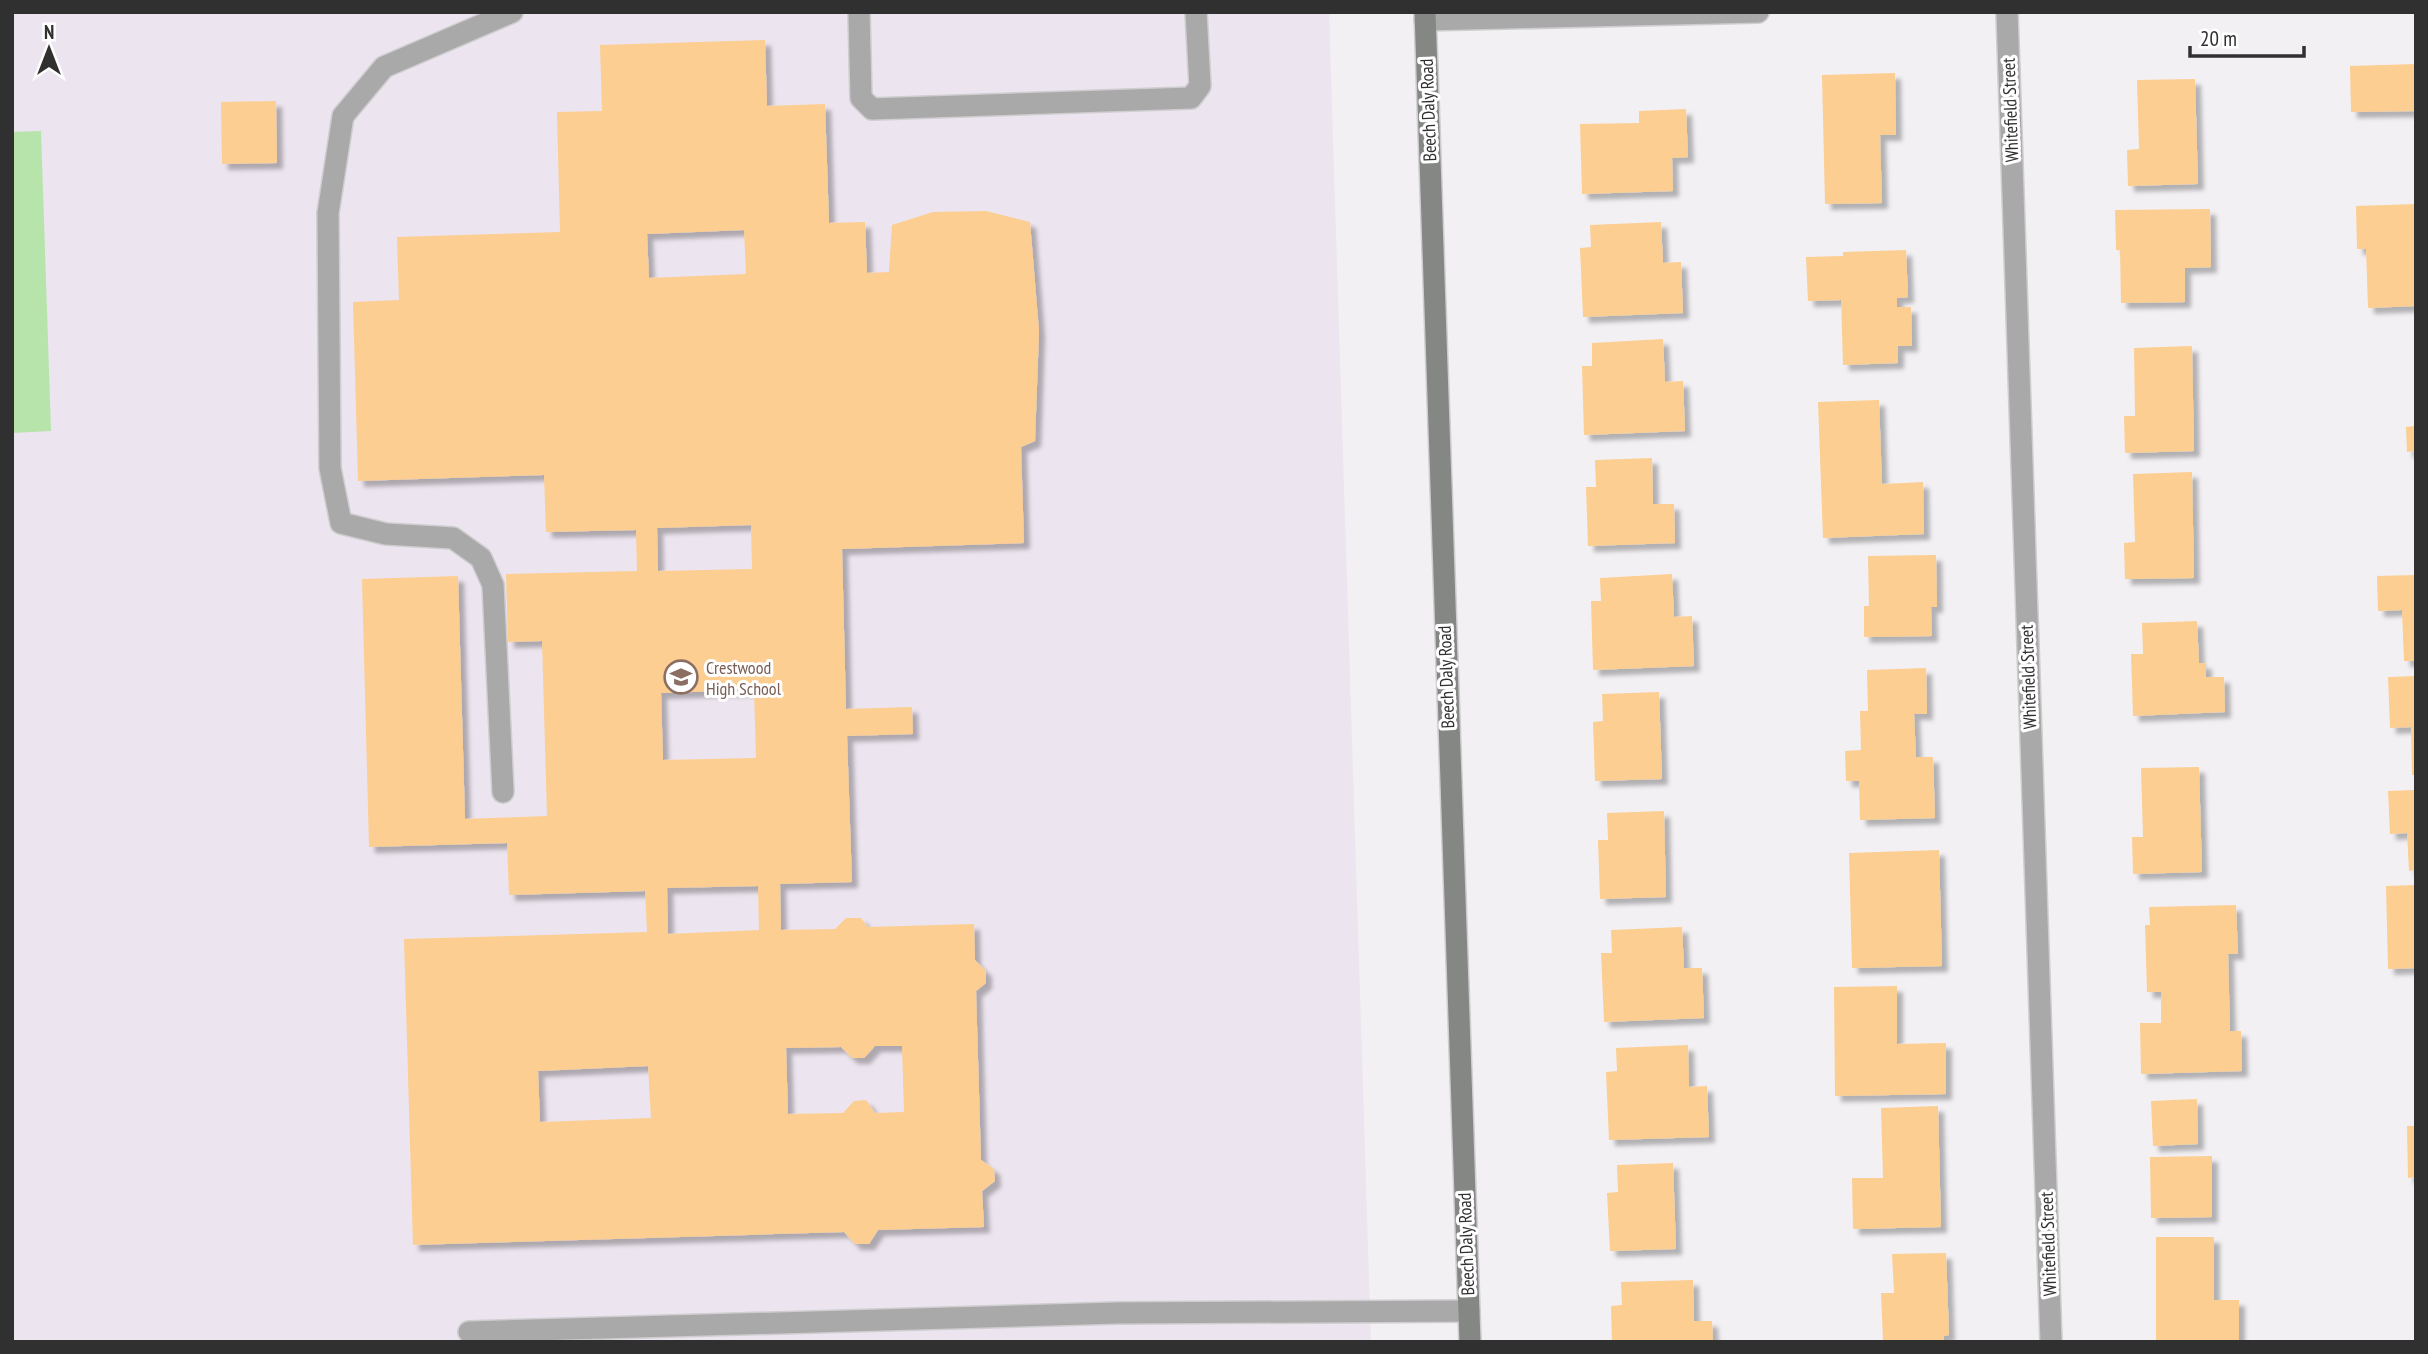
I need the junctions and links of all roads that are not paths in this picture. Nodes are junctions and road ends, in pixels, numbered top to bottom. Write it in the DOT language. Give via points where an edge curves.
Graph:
graph roads {
  1 [pos="512,12"];
  2 [pos="859,12"];
  3 [pos="1196,12"];
  4 [pos="1758,12"];
  5 [pos="2007,12"];
  6 [pos="1425,16"];
  7 [pos="503,792"];
  8 [pos="1468,1311"];
  9 [pos="469,1332"];
  10 [pos="1470,1342"];
  11 [pos="2051,1342"];
  1 -- 7 [label="street" via="384,67 343,116 328,213 330,468 341,523 386,534 453,538 481,558 493,585"];
  2 -- 3 [label="street" via="861,98 872,109 1191,98 1200,86"];
  4 -- 6 [label="street"];
  5 -- 11 [label="street, Whitefield Street"];
  6 -- 8 [label="main road, Beech Daly Road"];
  8 -- 9 [label="street" via="1117,1313"];
  8 -- 10 [label="main road, Beech Daly Road"];
}
